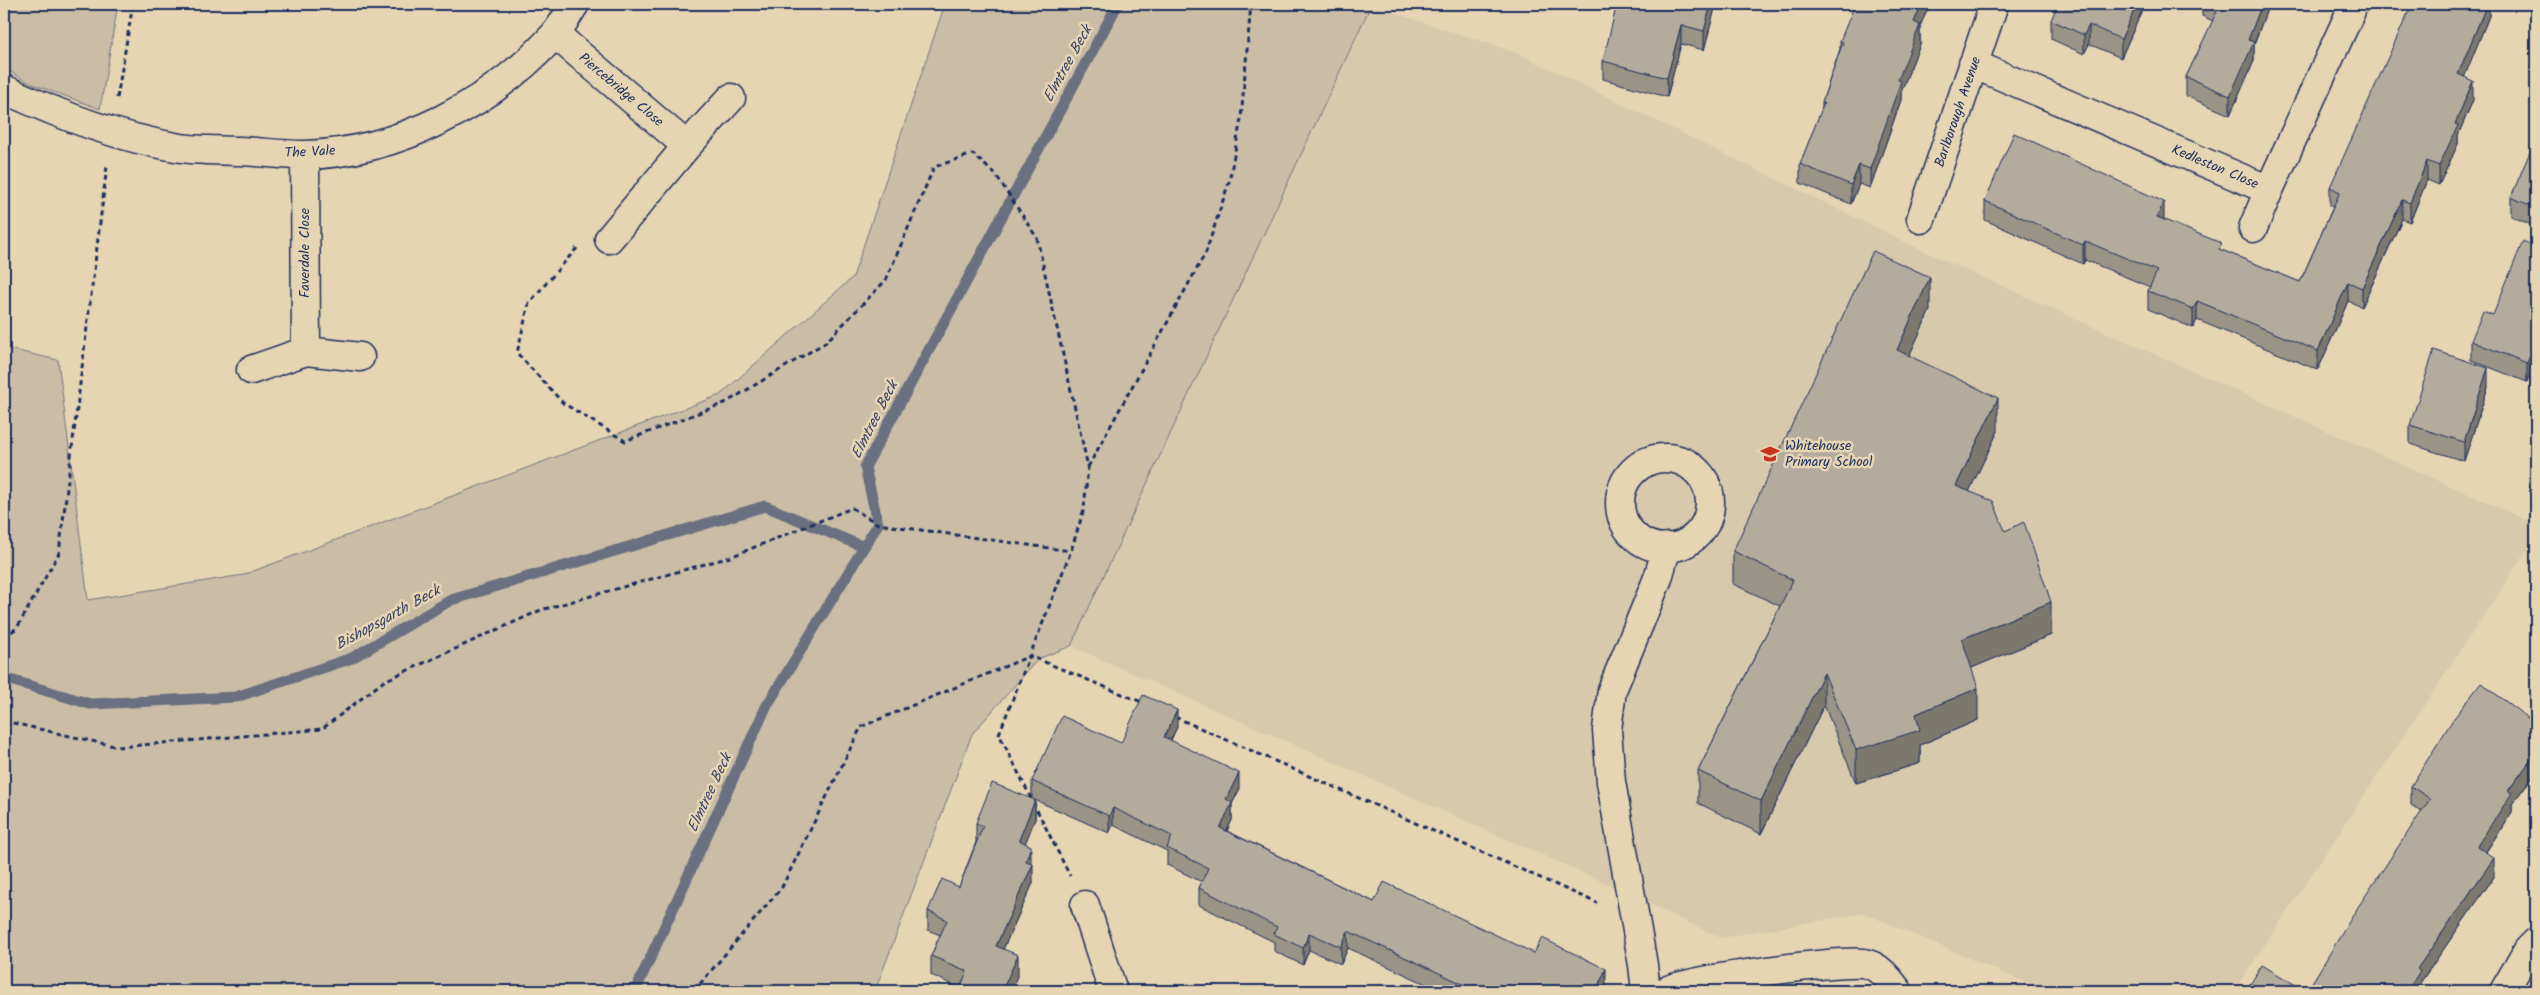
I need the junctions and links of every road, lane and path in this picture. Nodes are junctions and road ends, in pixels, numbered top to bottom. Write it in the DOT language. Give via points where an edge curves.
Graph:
graph roads {
  1 [pos="133,4"];
  2 [pos="575,4"];
  3 [pos="1251,4"];
  4 [pos="1994,4"];
  5 [pos="2351,4"];
  6 [pos="555,34"];
  7 [pos="1973,64"];
  8 [pos="4,89"];
  9 [pos="731,98"];
  10 [pos="112,131"];
  11 [pos="687,146"];
  12 [pos="305,155"];
  13 [pos="2269,190"];
  14 [pos="1921,219"];
  15 [pos="2253,228"];
  16 [pos="609,239"];
  17 [pos="306,350"];
  18 [pos="360,357"];
  19 [pos="251,370"];
  20 [pos="1088,467"];
  21 [pos="1667,547"];
  22 [pos="1071,551"];
  23 [pos="4,637"];
  24 [pos="1030,656"];
  25 [pos="1148,705"];
  26 [pos="1166,713"];
  27 [pos="4,721"];
  28 [pos="1085,905"];
  29 [pos="1601,905"];
  30 [pos="2536,942"];
  31 [pos="694,991"];
  32 [pos="1113,991"];
  33 [pos="1646,991"];
  34 [pos="1666,991"];
  35 [pos="1898,991"];
  36 [pos="2504,991"];
  1 -- 10 [label="path"];
  2 -- 6 [label="street, The Vale"];
  3 -- 20 [label="path" via="1241,119 1229,182 1206,252"];
  4 -- 7 [label="street, Barlborough Avenue"];
  5 -- 13 [label="street, Kedleston Close" via="2344,28"];
  6 -- 11 [label="street, Piercebridge Close"];
  6 -- 12 [label="street, The Vale" via="519,69 474,103 416,132 360,148"];
  7 -- 13 [label="street, Kedleston Close"];
  7 -- 14 [label="street, Barlborough Avenue"];
  8 -- 10 [label="street, The Vale" via="39,106"];
  9 -- 11 [label="street"];
  10 -- 12 [label="street, The Vale" via="176,148"];
  10 -- 23 [label="path" via="59,553 17,628"];
  11 -- 16 [label="street"];
  12 -- 17 [label="street, Faverdale Close"];
  13 -- 15 [label="street"];
  16 -- 20 [label="path" via="590,234 529,303 517,353 563,403 625,441 727,402 826,342 886,280 934,167 973,154 996,175 1037,238"];
  17 -- 18 [label="street"];
  17 -- 19 [label="street"];
  20 -- 22 [label="path" via="1084,509"];
  21 -- 33 [label="street" via="1658,578 1612,690 1607,730 1611,782"];
  22 -- 24 [label="path"];
  22 -- 27 [label="path" via="878,524 852,508 730,557 541,610 384,681 322,728 118,747"];
  24 -- 25 [label="path"];
  24 -- 28 [label="path" via="999,734"];
  24 -- 31 [label="path" via="861,727 782,887"];
  26 -- 29 [label="path"];
  28 -- 32 [label="street"];
  30 -- 36 [label="street"];
  34 -- 35 [label="street" via="1692,982 1839,963 1865,963 1885,974"];
}
